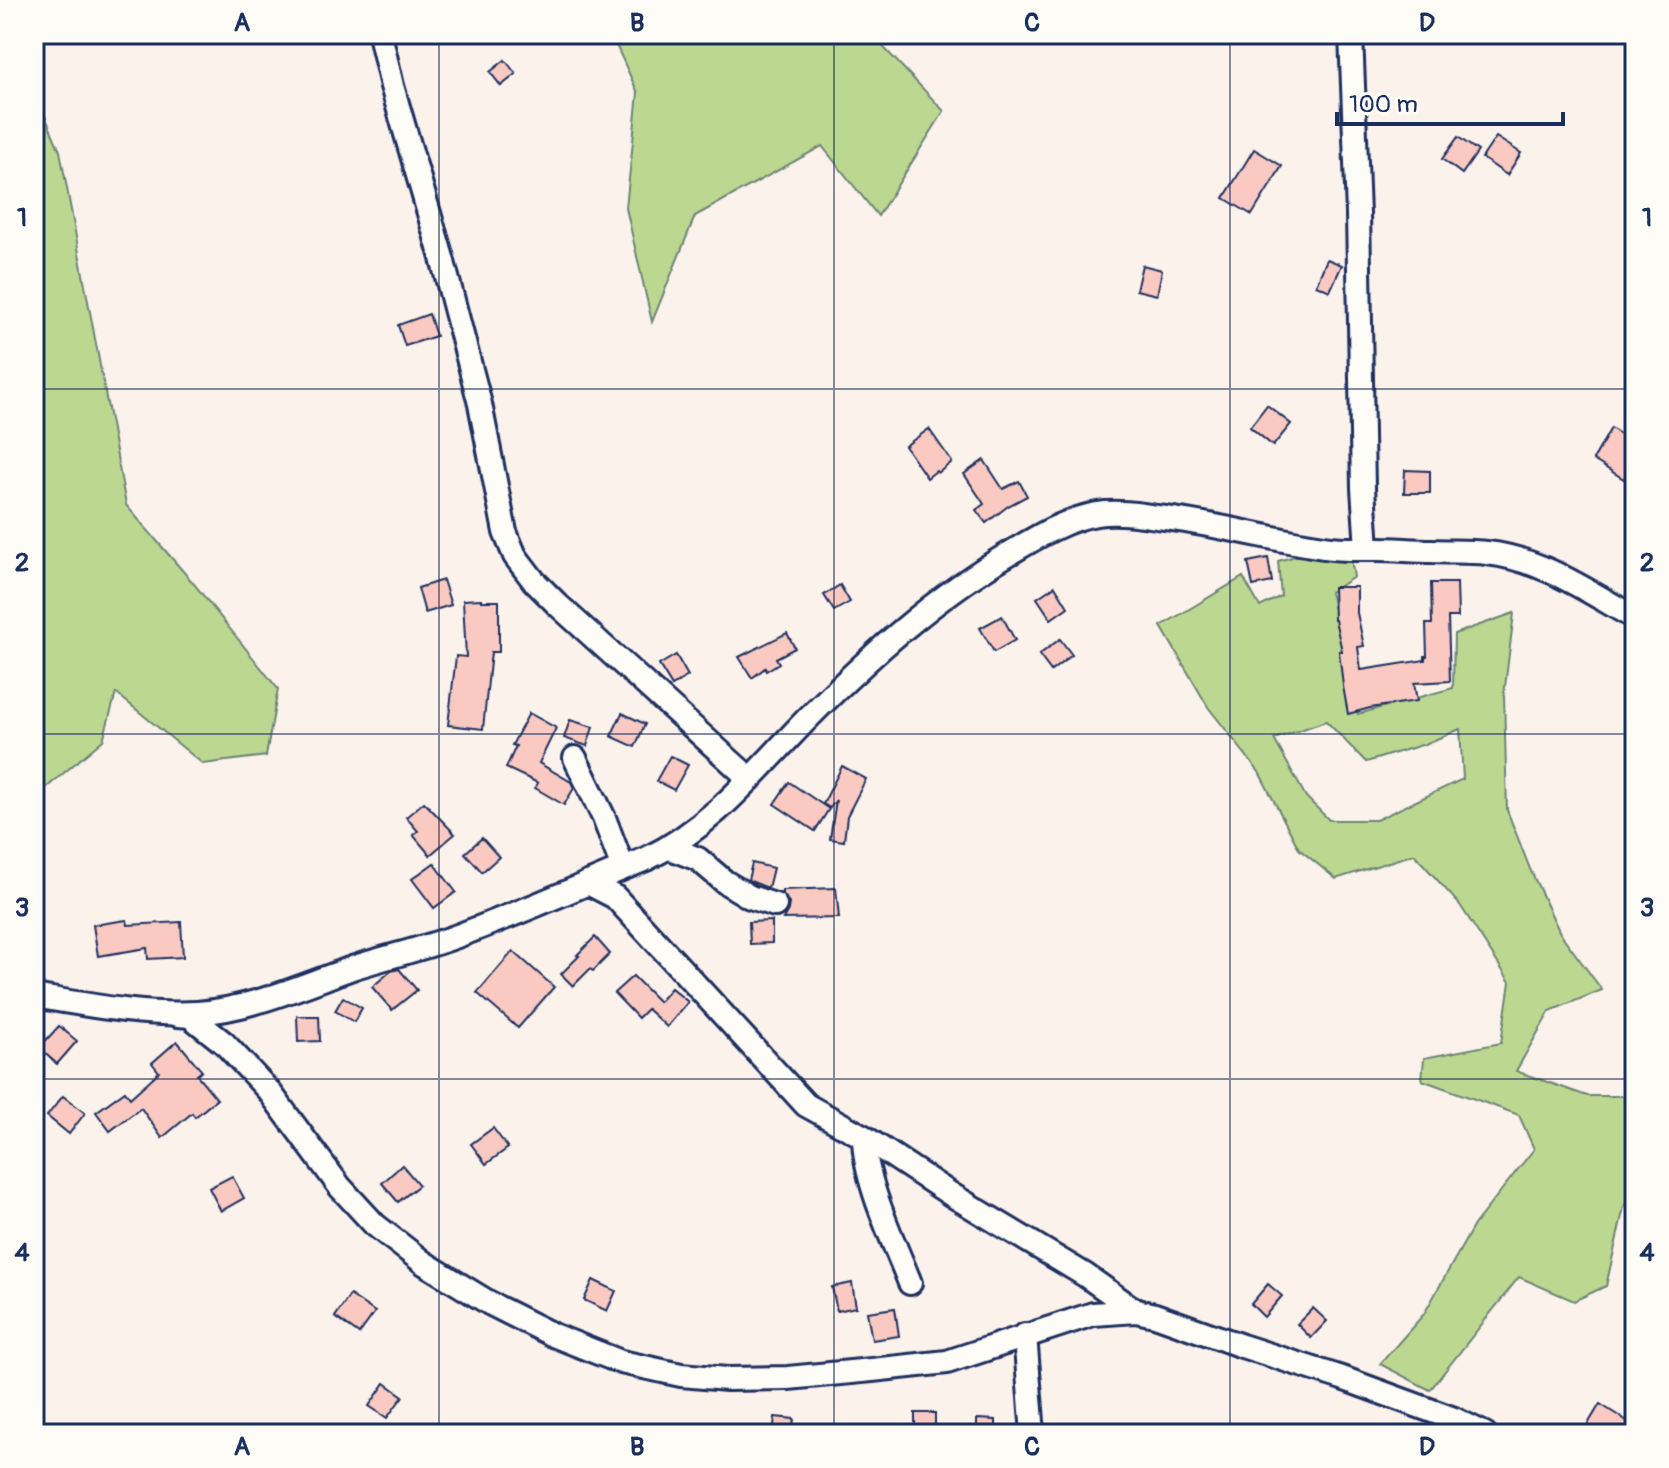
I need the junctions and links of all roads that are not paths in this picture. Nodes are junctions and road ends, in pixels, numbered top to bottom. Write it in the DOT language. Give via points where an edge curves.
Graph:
graph roads {
  1 [pos="380,34"];
  2 [pos="1351,34"];
  3 [pos="1367,549"];
  4 [pos="1635,618"];
  5 [pos="575,758"];
  6 [pos="750,779"];
  7 [pos="670,848"];
  8 [pos="623,868"];
  9 [pos="588,883"];
  10 [pos="775,905"];
  11 [pos="34,996"];
  12 [pos="167,1013"];
  13 [pos="864,1137"];
  14 [pos="910,1283"];
  15 [pos="1136,1311"];
  16 [pos="1025,1335"];
  17 [pos="1033,1434"];
  18 [pos="1485,1434"];
  1 -- 6 [label="street" via="480,404 505,532 515,556 558,605"];
  2 -- 3 [label="street"];
  3 -- 4 [label="street" via="1488,553 1526,562"];
  3 -- 6 [label="street" via="1293,543 1144,515 1096,514 1074,520 950,592 842,684"];
  5 -- 8 [label="street"];
  6 -- 7 [label="street"];
  7 -- 8 [label="street"];
  7 -- 10 [label="street" via="698,859 750,897"];
  8 -- 9 [label="street"];
  9 -- 12 [label="street" via="462,934 265,999 200,1013"];
  9 -- 13 [label="street" via="615,897 806,1105"];
  11 -- 12 [label="street"];
  12 -- 16 [label="street" via="190,1016 224,1043 269,1091 340,1187 399,1244 491,1304 621,1362 681,1375 788,1378 947,1362"];
  13 -- 14 [label="street" via="877,1199"];
  13 -- 15 [label="street"];
  15 -- 16 [label="street" via="1093,1314"];
  15 -- 18 [label="street" via="1342,1378"];
  16 -- 17 [label="street"];
}
